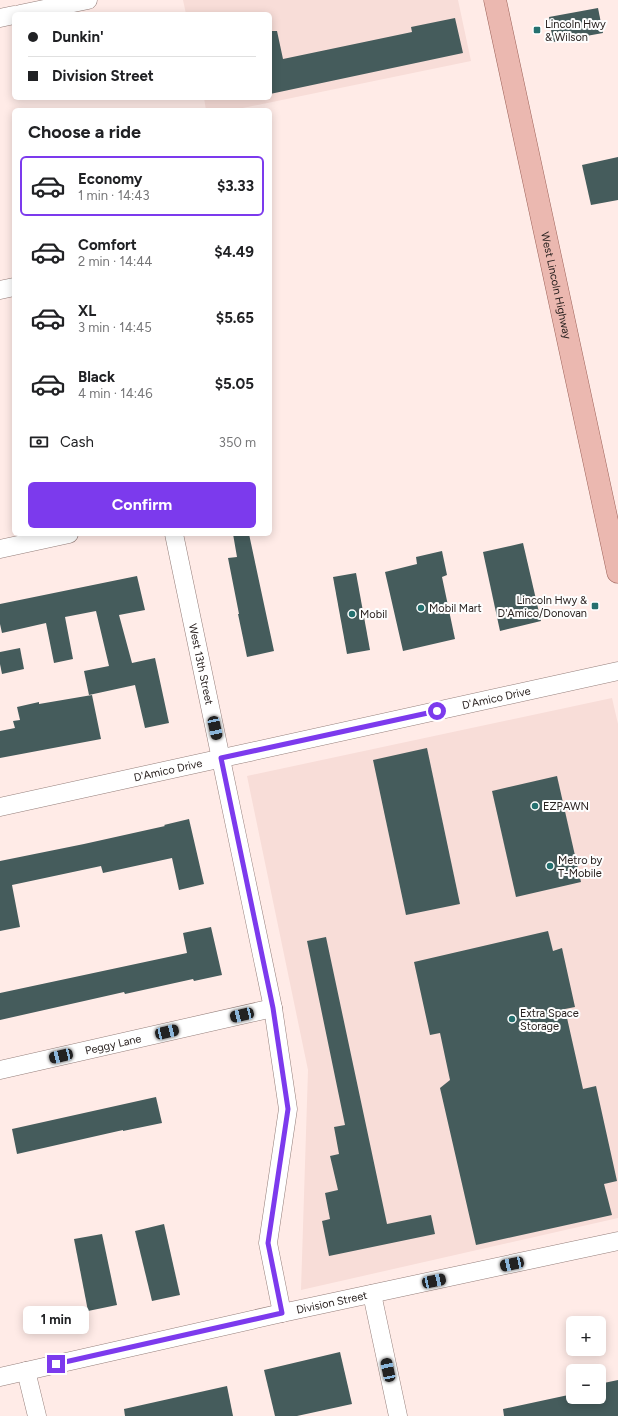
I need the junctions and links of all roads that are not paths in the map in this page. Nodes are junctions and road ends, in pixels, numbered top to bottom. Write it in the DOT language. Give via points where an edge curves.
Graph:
graph roads {
  1 [pos="88,0"];
  2 [pos="495,0"];
  3 [pos="30,12"];
  4 [pos="12,15"];
  5 [pos="0,18"];
  6 [pos="12,287"];
  7 [pos="0,290"];
  8 [pos="60,536"];
  9 [pos="174,536"];
  10 [pos="0,549"];
  11 [pos="618,572"];
  12 [pos="618,671"];
  13 [pos="221,758"];
  14 [pos="0,806"];
  15 [pos="273,1008"];
  16 [pos="0,1070"];
  17 [pos="618,1241"];
  18 [pos="372,1294"];
  19 [pos="282,1313"];
  20 [pos="26,1371"];
  21 [pos="0,1377"];
  22 [pos="37,1416"];
  23 [pos="398,1416"];
  1 -- 3 [label="street"];
  2 -- 11 [label="main road, West Lincoln Highway"];
  4 -- 5 [label="street"];
  6 -- 7 [label="street"];
  8 -- 10 [label="street"];
  9 -- 13 [label="street, West 13th Street"];
  12 -- 13 [label="street, D'Amico Drive"];
  13 -- 14 [label="street, D'Amico Drive"];
  13 -- 15 [label="street, West 13th Street"];
  15 -- 16 [label="street, Peggy Lane"];
  15 -- 19 [label="street, West 13th Street" via="288,1109 268,1243"];
  17 -- 18 [label="street, Division Street"];
  18 -- 19 [label="street, Division Street"];
  18 -- 23 [label="street"];
  19 -- 20 [label="street, Division Street"];
  20 -- 21 [label="street, Division Street"];
  20 -- 22 [label="street"];
}
